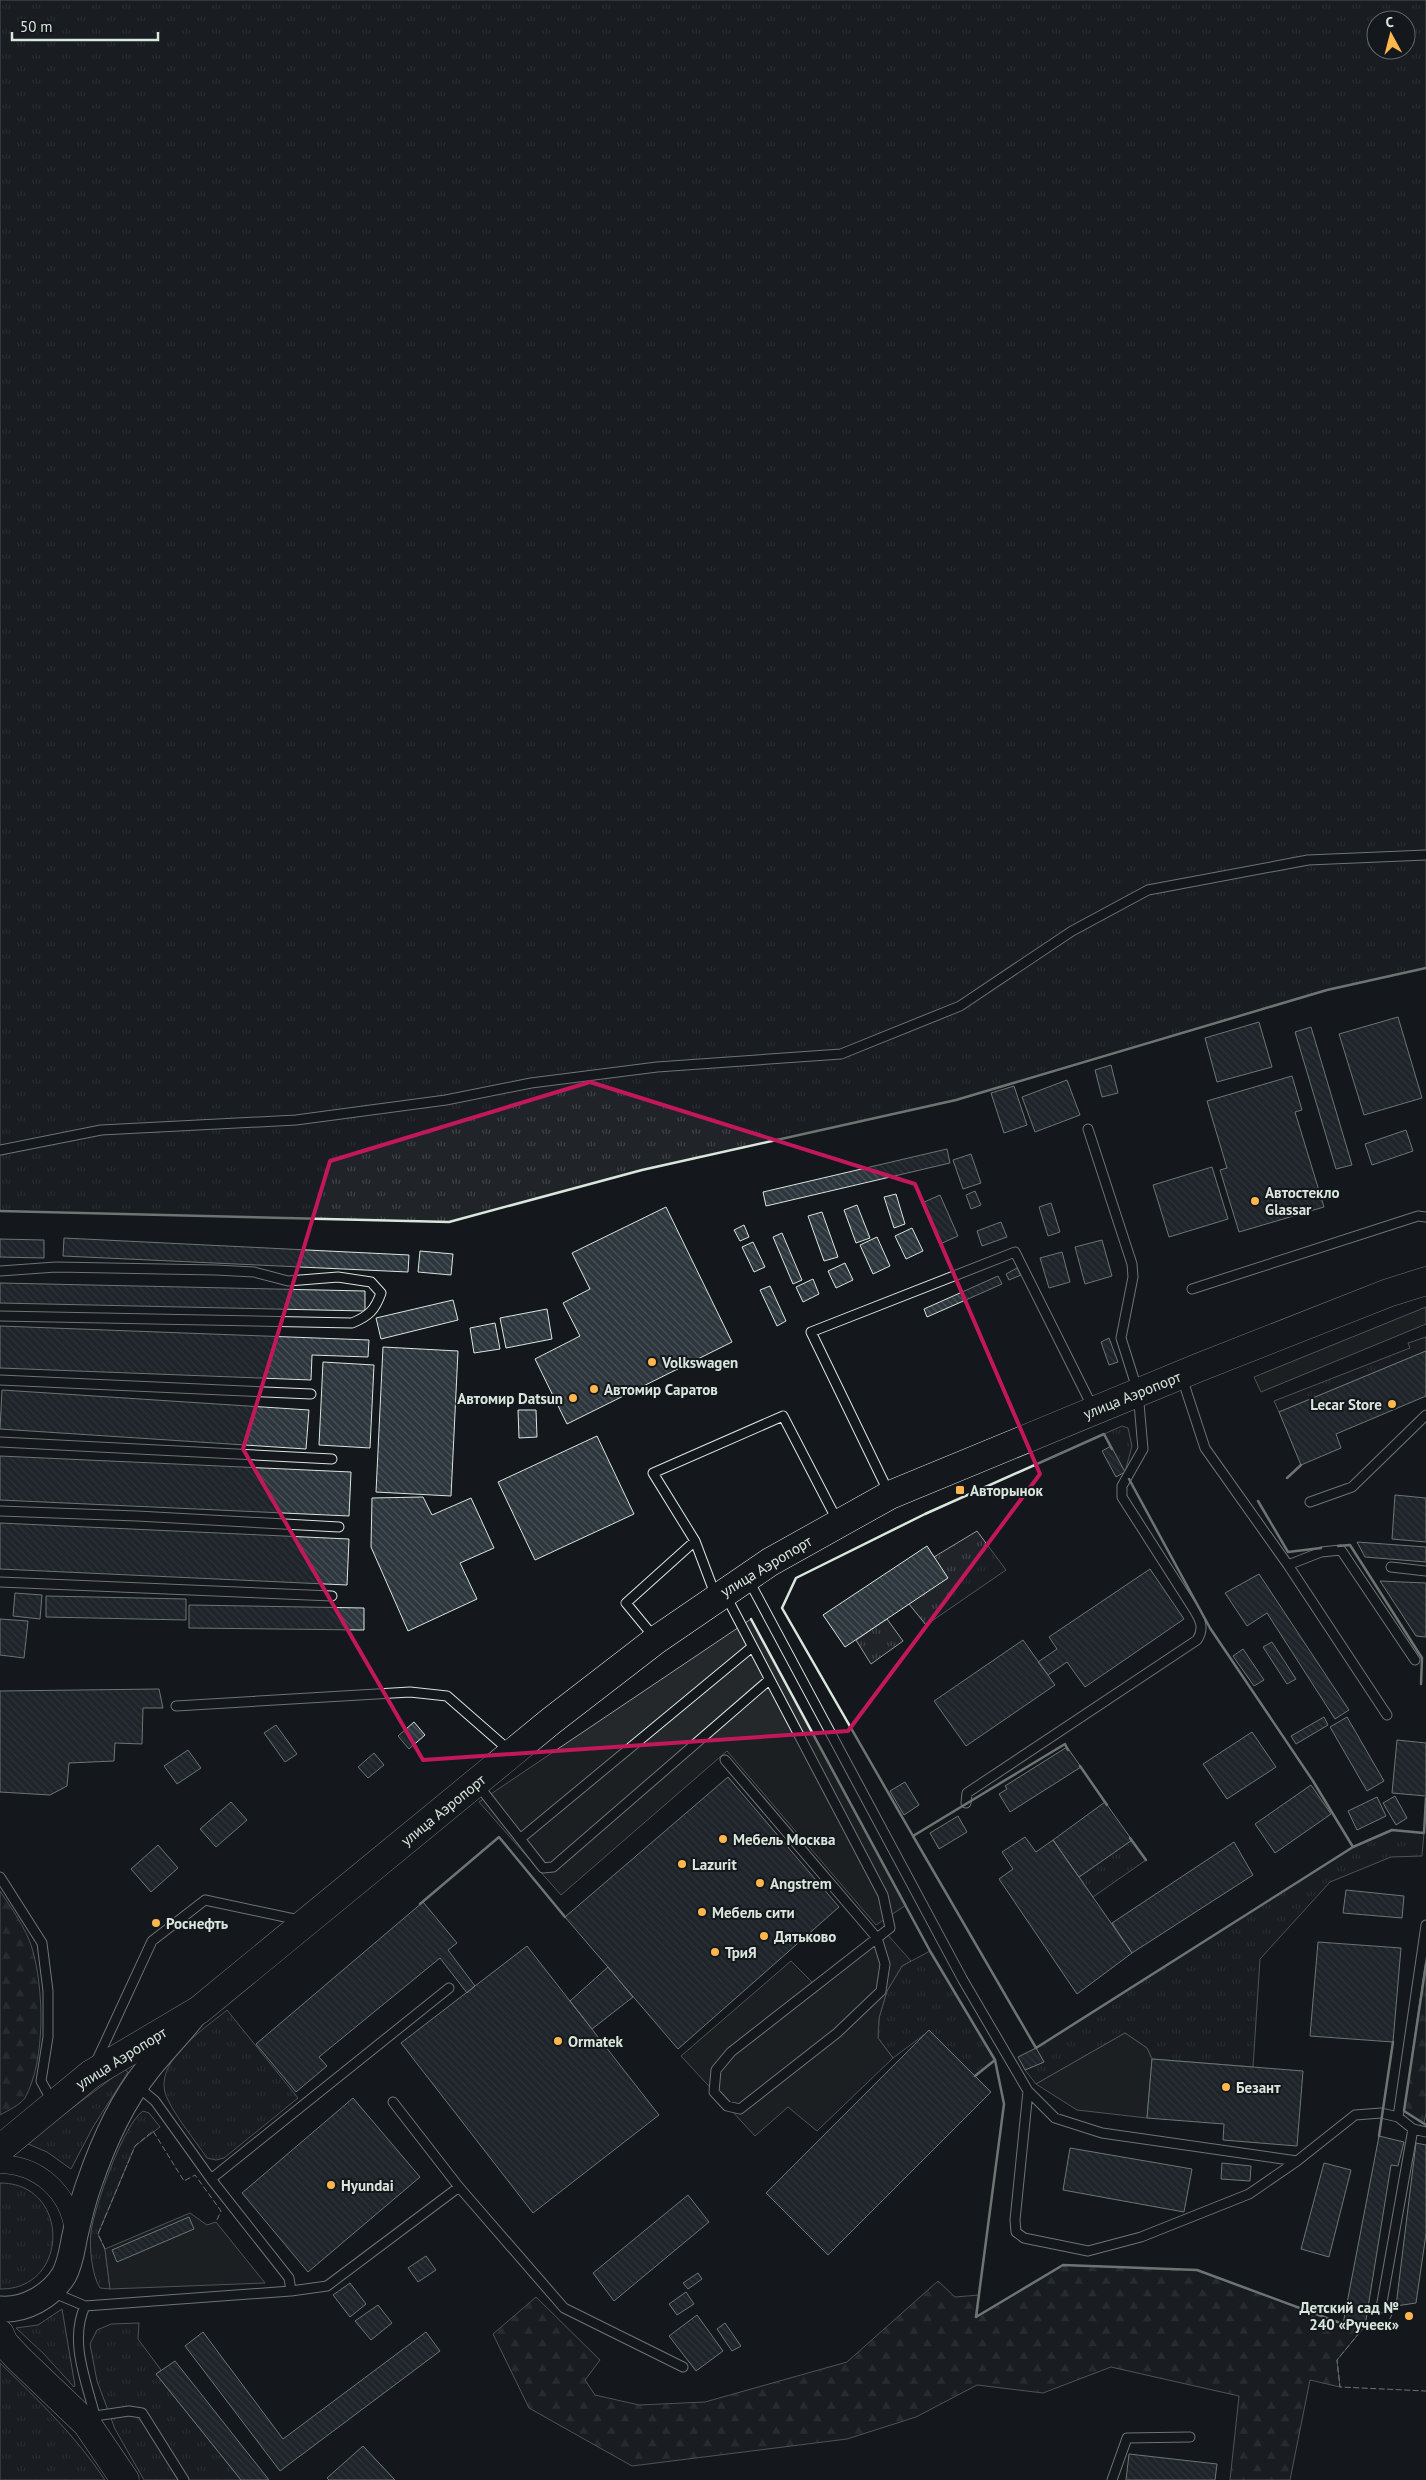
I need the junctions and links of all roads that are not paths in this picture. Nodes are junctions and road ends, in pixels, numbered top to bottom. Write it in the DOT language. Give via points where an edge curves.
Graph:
graph roads {
  1 [pos="1426,855"];
  2 [pos="1088,1128"];
  3 [pos="0,1150"];
  4 [pos="1426,1217"];
  5 [pos="0,1270"];
  6 [pos="1426,1281"];
  7 [pos="1192,1289"];
  8 [pos="0,1316"];
  9 [pos="1182,1375"];
  10 [pos="0,1380"];
  11 [pos="1138,1392"];
  12 [pos="311,1394"];
  13 [pos="1094,1410"];
  14 [pos="1426,1416"];
  15 [pos="0,1442"];
  16 [pos="332,1458"];
  17 [pos="890,1495"];
  18 [pos="1310,1502"];
  19 [pos="0,1511"];
  20 [pos="839,1524"];
  21 [pos="339,1527"];
  22 [pos="695,1541"];
  23 [pos="1288,1565"];
  24 [pos="1391,1567"];
  25 [pos="1426,1571"];
  26 [pos="747,1576"];
  27 [pos="0,1582"];
  28 [pos="720,1594"];
  29 [pos="332,1596"];
  30 [pos="656,1640"];
  31 [pos="752,1647"];
  32 [pos="1415,1660"];
  33 [pos="769,1680"];
  34 [pos="176,1706"];
  35 [pos="1387,1715"];
  36 [pos="512,1753"];
  37 [pos="725,1760"];
  38 [pos="476,1783"];
  39 [pos="966,1803"];
  40 [pos="520,1839"];
  41 [pos="0,1877"];
  42 [pos="307,1921"];
  43 [pos="1426,1925"];
  44 [pos="877,1938"];
  45 [pos="449,1988"];
  46 [pos="199,2010"];
  47 [pos="91,2074"];
  48 [pos="136,2086"];
  49 [pos="1028,2091"];
  50 [pos="393,2102"];
  51 [pos="54,2104"];
  52 [pos="1398,2117"];
  53 [pos="1413,2129"];
  54 [pos="1426,2132"];
  55 [pos="0,2149"];
  56 [pos="1297,2161"];
  57 [pos="0,2164"];
  58 [pos="211,2178"];
  59 [pos="459,2187"];
  60 [pos="75,2236"];
  61 [pos="50,2291"];
  62 [pos="292,2291"];
  63 [pos="85,2306"];
  64 [pos="1382,2308"];
  65 [pos="0,2309"];
  66 [pos="0,2334"];
  67 [pos="683,2367"];
  68 [pos="91,2420"];
  69 [pos="1190,2437"];
  70 [pos="125,2480"];
  71 [pos="184,2480"];
  72 [pos="1112,2480"];
  1 -- 3 [label="lane" via="1308,860 1148,890 1072,931 960,1006 841,1054 657,1067 296,1120 100,1130"];
  2 -- 11 [label="lane" via="1132,1264 1121,1338"];
  4 -- 7 [label="lane" via="1418,1216"];
  5 -- 8 [label="lane" via="56,1267 254,1272 288,1281 338,1277 371,1282 381,1293 377,1307 367,1317 352,1322"];
  6 -- 9 [label="main road, улица Аэропорт" via="1388,1292"];
  9 -- 11 [label="main road, улица Аэропорт"];
  9 -- 23 [label="lane" via="1205,1448"];
  10 -- 12 [label="lane"];
  11 -- 13 [label="main road, улица Аэропорт"];
  11 -- 39 [label="lane" via="1143,1449 1122,1486 1122,1497 1201,1621 1202,1633 1197,1640 967,1793"];
  13 -- 17 [label="main road, улица Аэропорт"];
  13 -- 17 [label="lane" via="1015,1252 812,1332"];
  14 -- 18 [label="lane" via="1352,1487"];
  15 -- 16 [label="lane"];
  17 -- 20 [label="main road, улица Аэропорт"];
  19 -- 21 [label="lane"];
  20 -- 22 [label="lane" via="783,1416 653,1473"];
  20 -- 26 [label="main road, улица Аэропорт"];
  22 -- 28 [label="lane"];
  22 -- 30 [label="lane" via="626,1603"];
  23 -- 32 [label="lane" via="1321,1552 1341,1550"];
  23 -- 35 [label="lane"];
  24 -- 25 [label="lane"];
  26 -- 28 [label="main road, улица Аэропорт"];
  26 -- 49 [label="lane" via="964,1980"];
  27 -- 29 [label="lane"];
  28 -- 30 [label="main road, улица Аэропорт"];
  28 -- 31 [label="lane"];
  30 -- 36 [label="main road, улица Аэропорт"];
  31 -- 33 [label="lane"];
  31 -- 40 [label="lane"];
  33 -- 40 [label="lane" via="553,1867 543,1868"];
  33 -- 44 [label="lane" via="883,1896 890,1928"];
  34 -- 36 [label="lane" via="410,1692 447,1696"];
  36 -- 38 [label="main road, улица Аэропорт"];
  37 -- 44 [label="lane"];
  38 -- 40 [label="lane"];
  38 -- 42 [label="main road, улица Аэропорт"];
  41 -- 51 [label="lane" via="42,1943 48,1991 48,2037 42,2081"];
  42 -- 46 [label="main road, улица Аэропорт"];
  42 -- 47 [label="lane" via="205,1900 152,1941"];
  43 -- 52 [label="lane"];
  44 -- 44 [label="lane" via="731,2052 716,2070 714,2092 727,2106 740,2109 837,2033 881,1991 885,1964"];
  45 -- 58 [label="lane"];
  46 -- 47 [label="main road, улица Аэропорт"];
  46 -- 48 [label="main road, улица Аэропорт"];
  47 -- 51 [label="main road, улица Аэропорт"];
  48 -- 58 [label="lane" via="155,2101"];
  48 -- 60 [label="main road, улица Аэропорт" via="104,2142 88,2185"];
  49 -- 56 [label="lane" via="1055,2118 1102,2133"];
  49 -- 56 [label="lane" via="1015,2220 1016,2232 1024,2238 1088,2251 1141,2237 1249,2194"];
  50 -- 59 [label="lane"];
  51 -- 55 [label="main road, улица Аэропорт"];
  52 -- 53 [label="lane"];
  52 -- 56 [label="lane" via="1355,2115"];
  53 -- 54 [label="lane"];
  53 -- 64 [label="lane"];
  57 -- 60 [label="street, улица Аэропорт" via="12,2164 44,2177 66,2203"];
  58 -- 62 [label="lane" via="289,2278"];
  59 -- 62 [label="lane" via="327,2286"];
  59 -- 67 [label="lane" via="564,2308"];
  60 -- 61 [label="main road, улица Аэропорт" via="72,2257 63,2276"];
  61 -- 63 [label="lane"];
  61 -- 65 [label="main road, улица Аэропорт" via="21,2307"];
  62 -- 63 [label="lane"];
  63 -- 68 [label="lane" via="78,2322 78,2346"];
  66 -- 68 [label="main road" via="18,2358"];
  68 -- 70 [label="main road"];
  68 -- 71 [label="lane" via="129,2411 142,2413"];
  69 -- 72 [label="lane" via="1127,2438"];
}
